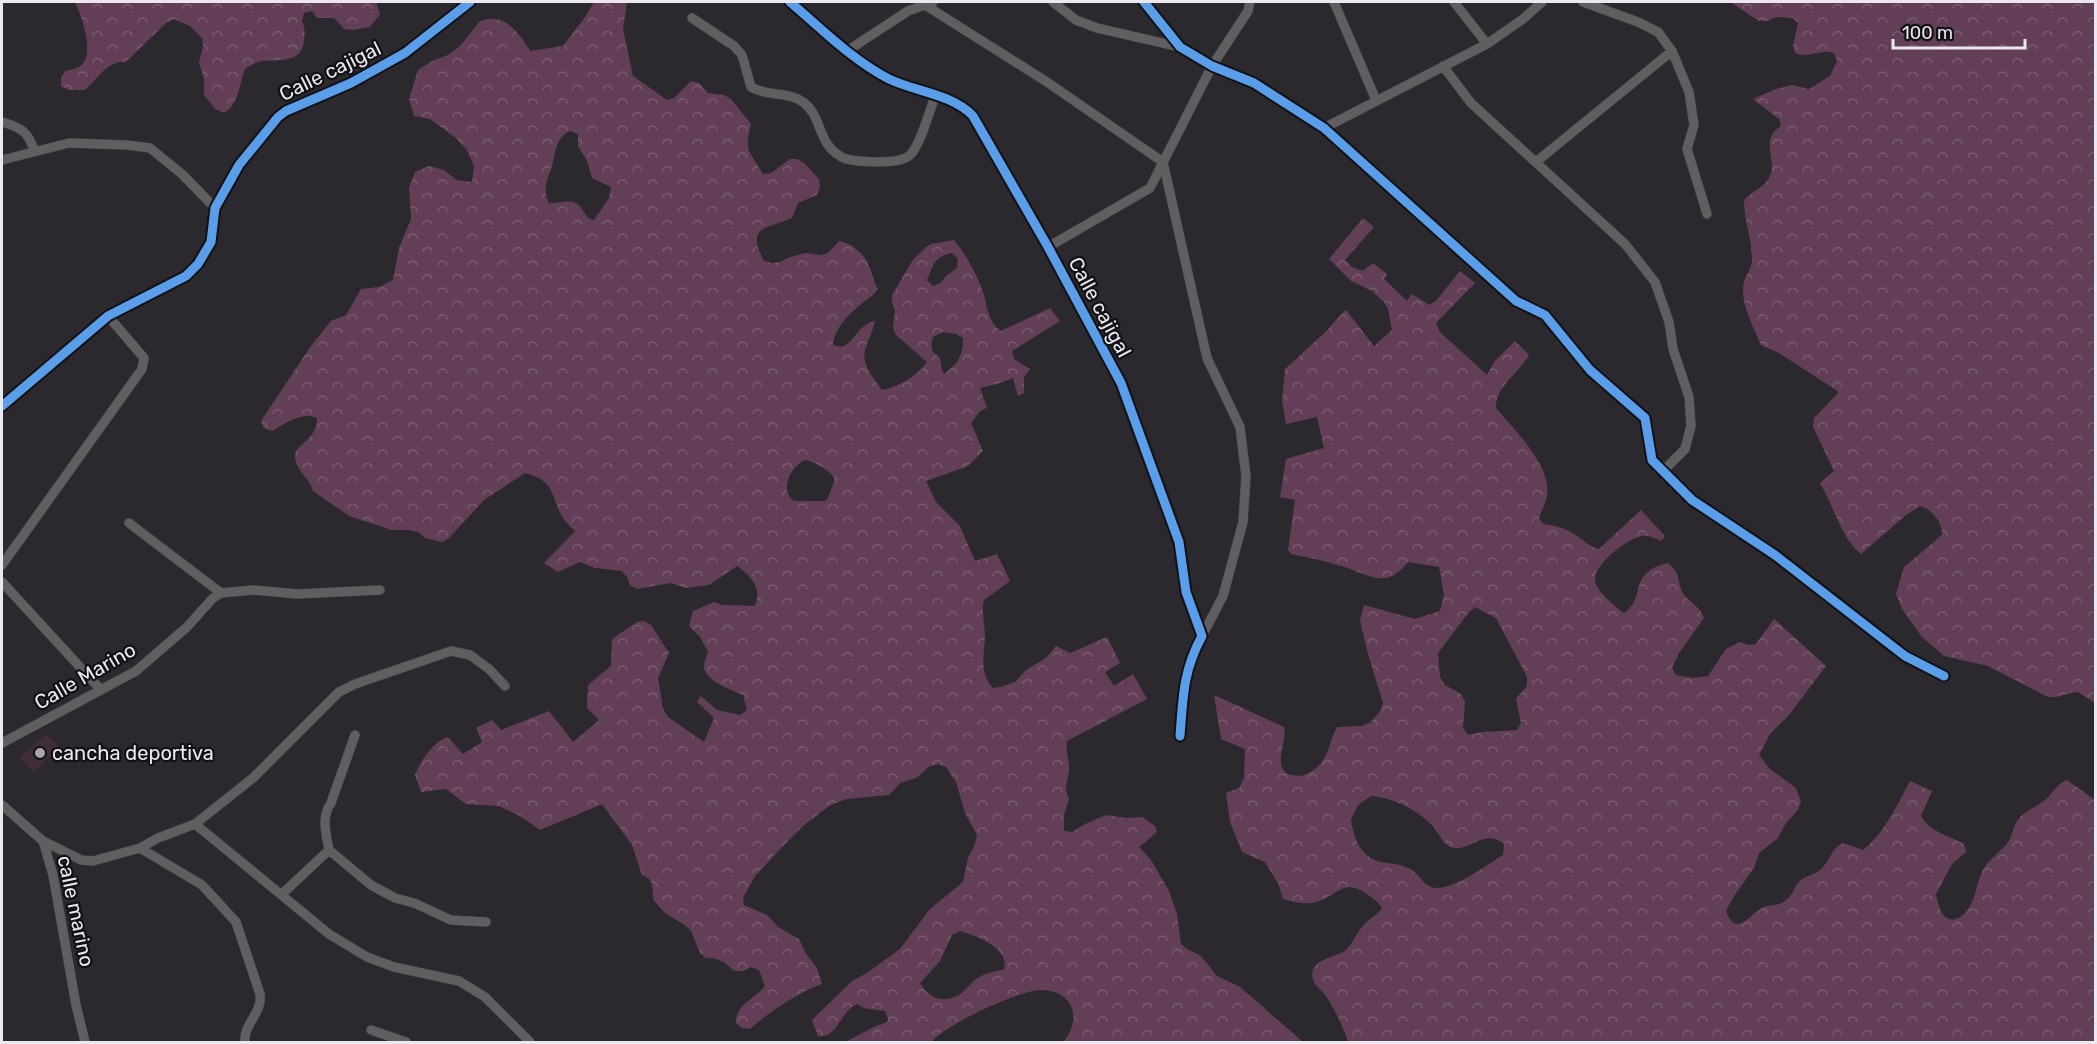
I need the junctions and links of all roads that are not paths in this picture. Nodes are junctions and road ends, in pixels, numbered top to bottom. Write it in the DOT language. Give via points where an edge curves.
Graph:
graph roads {
  1 [pos="470,2"];
  2 [pos="790,2"];
  3 [pos="902,2"];
  4 [pos="1053,2"];
  5 [pos="1144,2"];
  6 [pos="1250,2"];
  7 [pos="1334,2"];
  8 [pos="1454,2"];
  9 [pos="1542,2"];
  10 [pos="1583,2"];
  11 [pos="929,3"];
  12 [pos="908,11"];
  13 [pos="692,18"];
  14 [pos="1486,44"];
  15 [pos="1180,47"];
  16 [pos="847,51"];
  17 [pos="1672,51"];
  18 [pos="1212,66"];
  19 [pos="1443,66"];
  20 [pos="935,96"];
  21 [pos="1376,100"];
  22 [pos="2,122"];
  23 [pos="1324,128"];
  24 [pos="34,152"];
  25 [pos="2,160"];
  26 [pos="1162,162"];
  27 [pos="1536,162"];
  28 [pos="215,208"];
  29 [pos="1707,214"];
  30 [pos="1048,247"];
  31 [pos="108,316"];
  32 [pos="2,406"];
  33 [pos="1663,471"];
  34 [pos="129,523"];
  35 [pos="2,565"];
  36 [pos="2,582"];
  37 [pos="380,590"];
  38 [pos="221,593"];
  39 [pos="1202,636"];
  40 [pos="1944,676"];
  41 [pos="505,686"];
  42 [pos="101,690"];
  43 [pos="355,735"];
  44 [pos="1180,736"];
  45 [pos="2,743"];
  46 [pos="2,805"];
  47 [pos="195,824"];
  48 [pos="43,841"];
  49 [pos="140,848"];
  50 [pos="329,850"];
  51 [pos="282,894"];
  52 [pos="486,922"];
  53 [pos="371,1030"];
  54 [pos="85,1042"];
  55 [pos="245,1042"];
  56 [pos="406,1042"];
  57 [pos="527,1042"];
  1 -- 28 [label="street, Calle cajigal" via="405,53 351,83 285,111 239,165"];
  2 -- 16 [label="street, Calle cajigal"];
  3 -- 12 [label="street"];
  4 -- 15 [label="street" via="1076,20 1097,28"];
  5 -- 15 [label="street"];
  6 -- 18 [label="street"];
  7 -- 21 [label="street"];
  8 -- 14 [label="street"];
  9 -- 14 [label="street"];
  10 -- 17 [label="street" via="1658,32"];
  11 -- 12 [label="street"];
  11 -- 26 [label="street"];
  12 -- 16 [label="street"];
  13 -- 20 [label="street" via="742,55 751,87 804,102 816,116 828,145 846,159 889,161 911,155"];
  14 -- 19 [label="street"];
  15 -- 18 [label="street"];
  16 -- 20 [label="street, Calle cajigal" via="890,79"];
  17 -- 27 [label="street"];
  17 -- 29 [label="street" via="1689,92 1694,125 1687,149"];
  18 -- 23 [label="street" via="1254,83"];
  18 -- 26 [label="street"];
  19 -- 21 [label="street"];
  19 -- 27 [label="street" via="1471,103"];
  20 -- 30 [label="street, Calle cajigal" via="963,107 973,116"];
  21 -- 23 [label="street"];
  22 -- 24 [label="street" via="22,129"];
  23 -- 33 [label="street" via="1516,301 1545,315 1590,370 1645,418 1652,460"];
  24 -- 25 [label="street"];
  24 -- 28 [label="street" via="69,143 150,148"];
  26 -- 30 [label="street" via="1150,188"];
  26 -- 39 [label="street" via="1207,358 1240,427 1246,476 1243,522 1223,596"];
  27 -- 33 [label="street" via="1625,244 1655,282 1689,397 1690,426 1685,449"];
  28 -- 31 [label="street, Calle cajigal" via="211,242 198,264 179,280"];
  30 -- 39 [label="street, Calle cajigal" via="1122,383 1179,542 1186,592"];
  31 -- 32 [label="street, Calle cajigal"];
  31 -- 35 [label="street" via="144,358 142,369"];
  33 -- 40 [label="street" via="1692,500 1775,555 1905,656"];
  34 -- 38 [label="street"];
  36 -- 42 [label="street"];
  37 -- 38 [label="street"];
  38 -- 42 [label="street, Calle Marino" via="136,671"];
  39 -- 44 [label="street" via="1185,677"];
  41 -- 47 [label="street" via="470,655 451,651 355,684 339,692 253,778"];
  42 -- 45 [label="street, Calle Marino"];
  43 -- 50 [label="street" via="326,810"];
  46 -- 48 [label="street, calle marino"];
  47 -- 49 [label="street"];
  47 -- 51 [label="street"];
  48 -- 49 [label="street" via="86,861"];
  48 -- 54 [label="street, calle marino"];
  49 -- 55 [label="street" via="202,885 236,922 261,1003 245,1033"];
  50 -- 51 [label="street"];
  50 -- 52 [label="street" via="371,885 395,898 452,920"];
  51 -- 57 [label="street" via="329,934 366,957 468,986 485,997"];
  53 -- 56 [label="street"];
}
